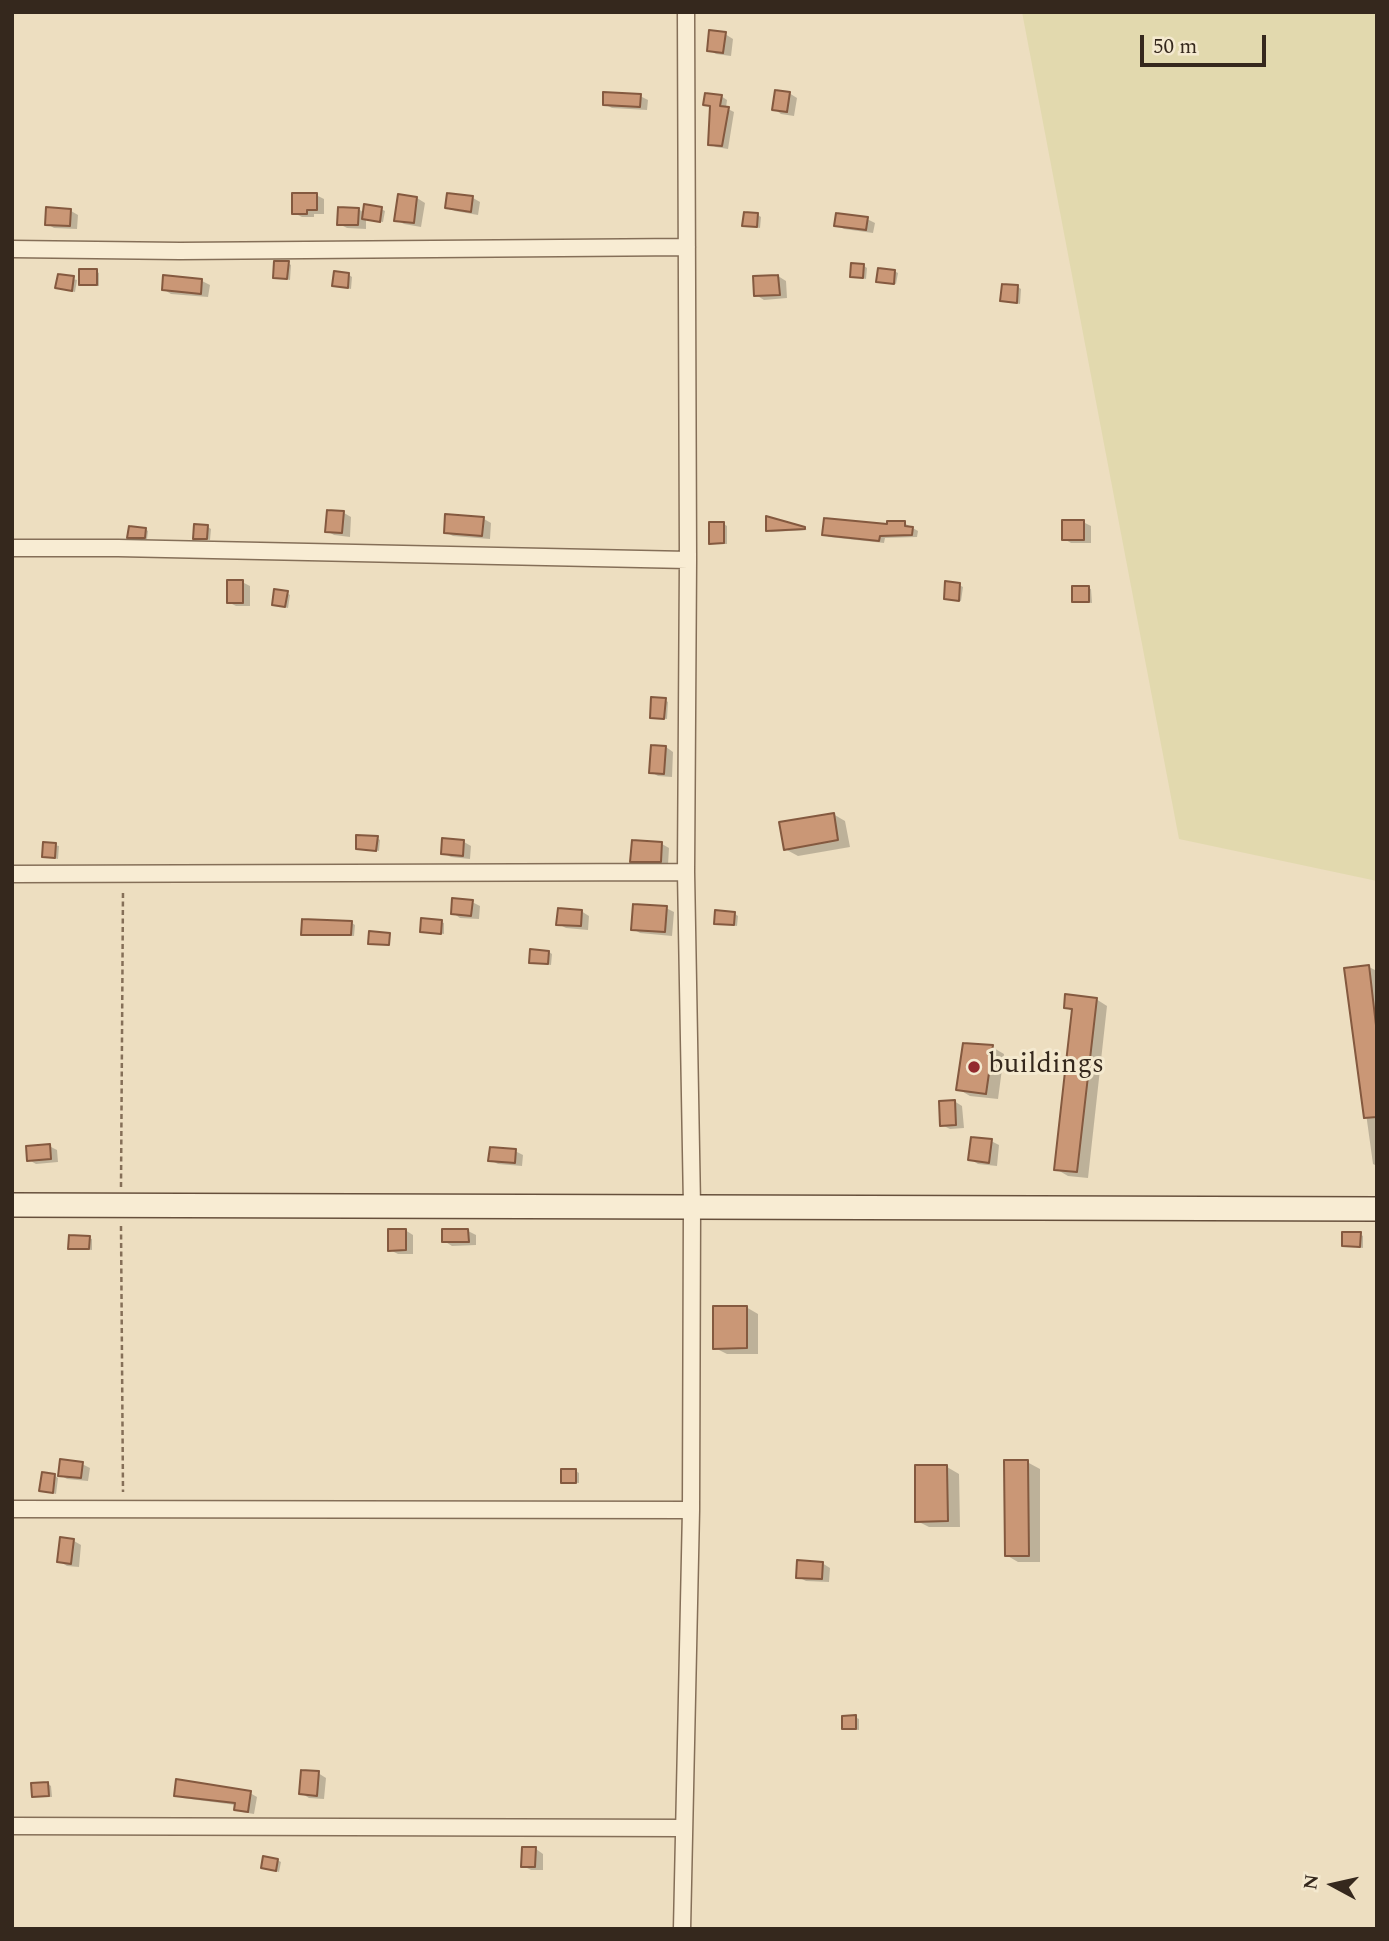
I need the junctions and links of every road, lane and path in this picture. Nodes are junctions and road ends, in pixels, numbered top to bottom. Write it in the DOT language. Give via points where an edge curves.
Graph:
graph roads {
  1 [pos="686,12"];
  2 [pos="687,247"];
  3 [pos="12,249"];
  4 [pos="12,548"];
  5 [pos="688,560"];
  6 [pos="686,872"];
  7 [pos="12,874"];
  8 [pos="12,1205"];
  9 [pos="692,1206"];
  10 [pos="1377,1209"];
  11 [pos="12,1509"];
  12 [pos="691,1510"];
  13 [pos="12,1826"];
  14 [pos="683,1828"];
  15 [pos="682,1929"];
  1 -- 2 [label="street"];
  2 -- 3 [label="street"];
  2 -- 5 [label="street"];
  4 -- 5 [label="street"];
  5 -- 6 [label="street"];
  6 -- 7 [label="street"];
  6 -- 9 [label="street"];
  8 -- 9 [label="street"];
  9 -- 10 [label="street"];
  9 -- 12 [label="street"];
  11 -- 12 [label="street"];
  12 -- 14 [label="street"];
  13 -- 14 [label="street"];
  14 -- 15 [label="street"];
}
